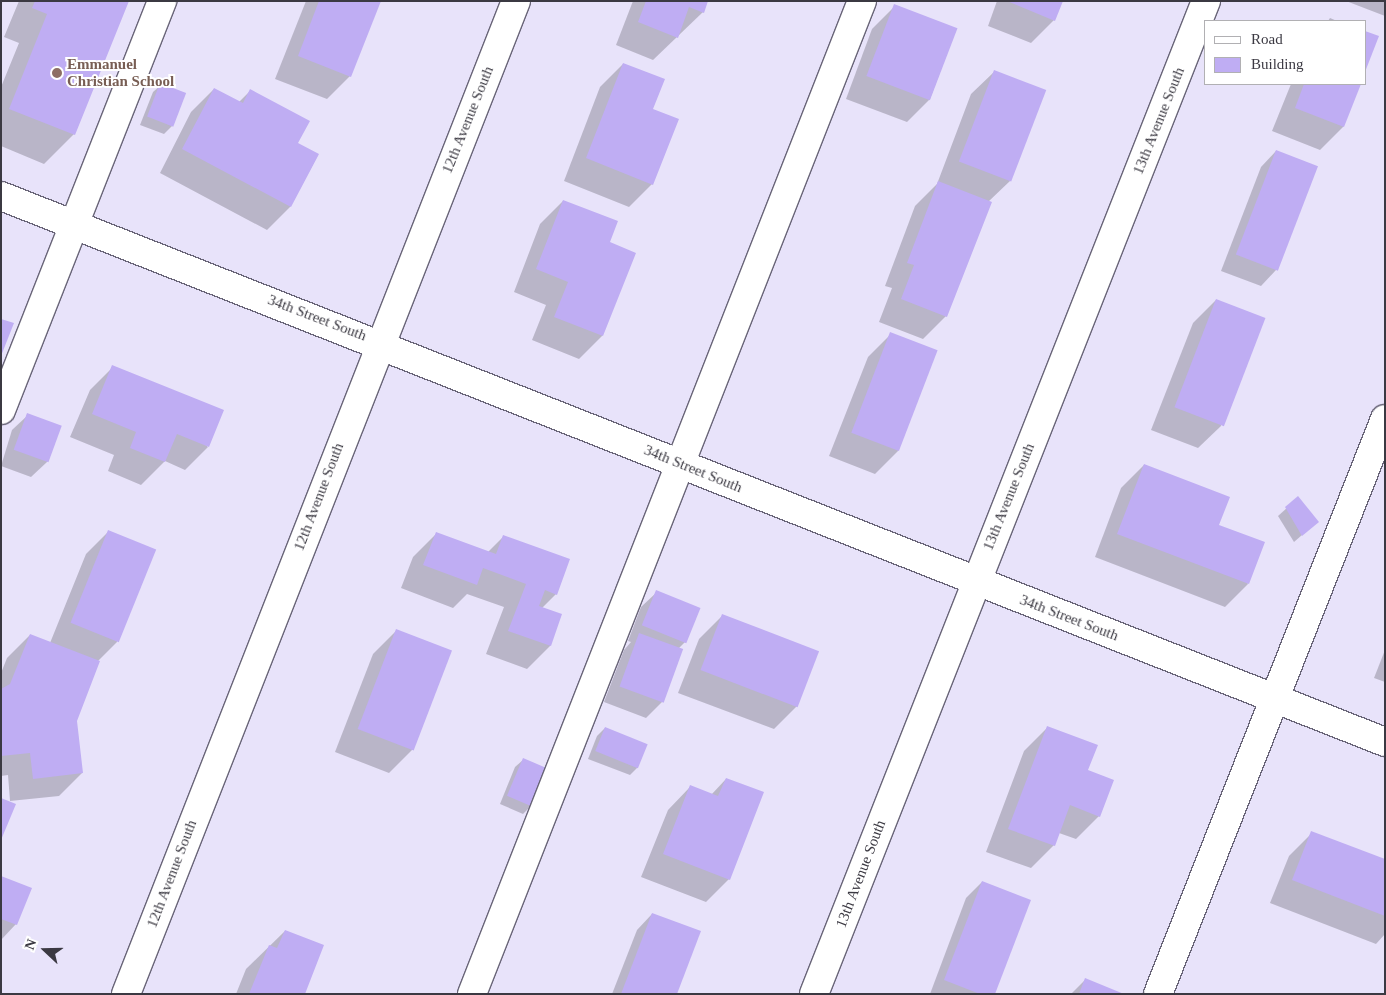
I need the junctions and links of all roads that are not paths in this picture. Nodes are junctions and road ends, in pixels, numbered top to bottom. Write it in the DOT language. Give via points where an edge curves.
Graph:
graph roads {
  1 [pos="162,1"];
  2 [pos="516,1"];
  3 [pos="862,1"];
  4 [pos="1206,1"];
  5 [pos="1,196"];
  6 [pos="74,224"];
  7 [pos="380,343"];
  8 [pos="1,410"];
  9 [pos="1385,419"];
  10 [pos="680,464"];
  11 [pos="976,582"];
  12 [pos="1274,698"];
  13 [pos="1385,742"];
  14 [pos="126,994"];
  15 [pos="472,994"];
  16 [pos="814,994"];
  17 [pos="1158,994"];
  1 -- 6 [label="street"];
  2 -- 7 [label="street, 12th Avenue South"];
  3 -- 10 [label="street"];
  4 -- 11 [label="street, 13th Avenue South"];
  5 -- 6 [label="street, 34th Street South"];
  6 -- 7 [label="street, 34th Street South"];
  6 -- 8 [label="street"];
  7 -- 10 [label="street, 34th Street South"];
  7 -- 14 [label="street, 12th Avenue South"];
  9 -- 12 [label="street"];
  10 -- 11 [label="street, 34th Street South"];
  10 -- 15 [label="street"];
  11 -- 12 [label="street, 34th Street South"];
  11 -- 16 [label="street, 13th Avenue South"];
  12 -- 13 [label="street, 34th Street South"];
  12 -- 17 [label="street"];
}
